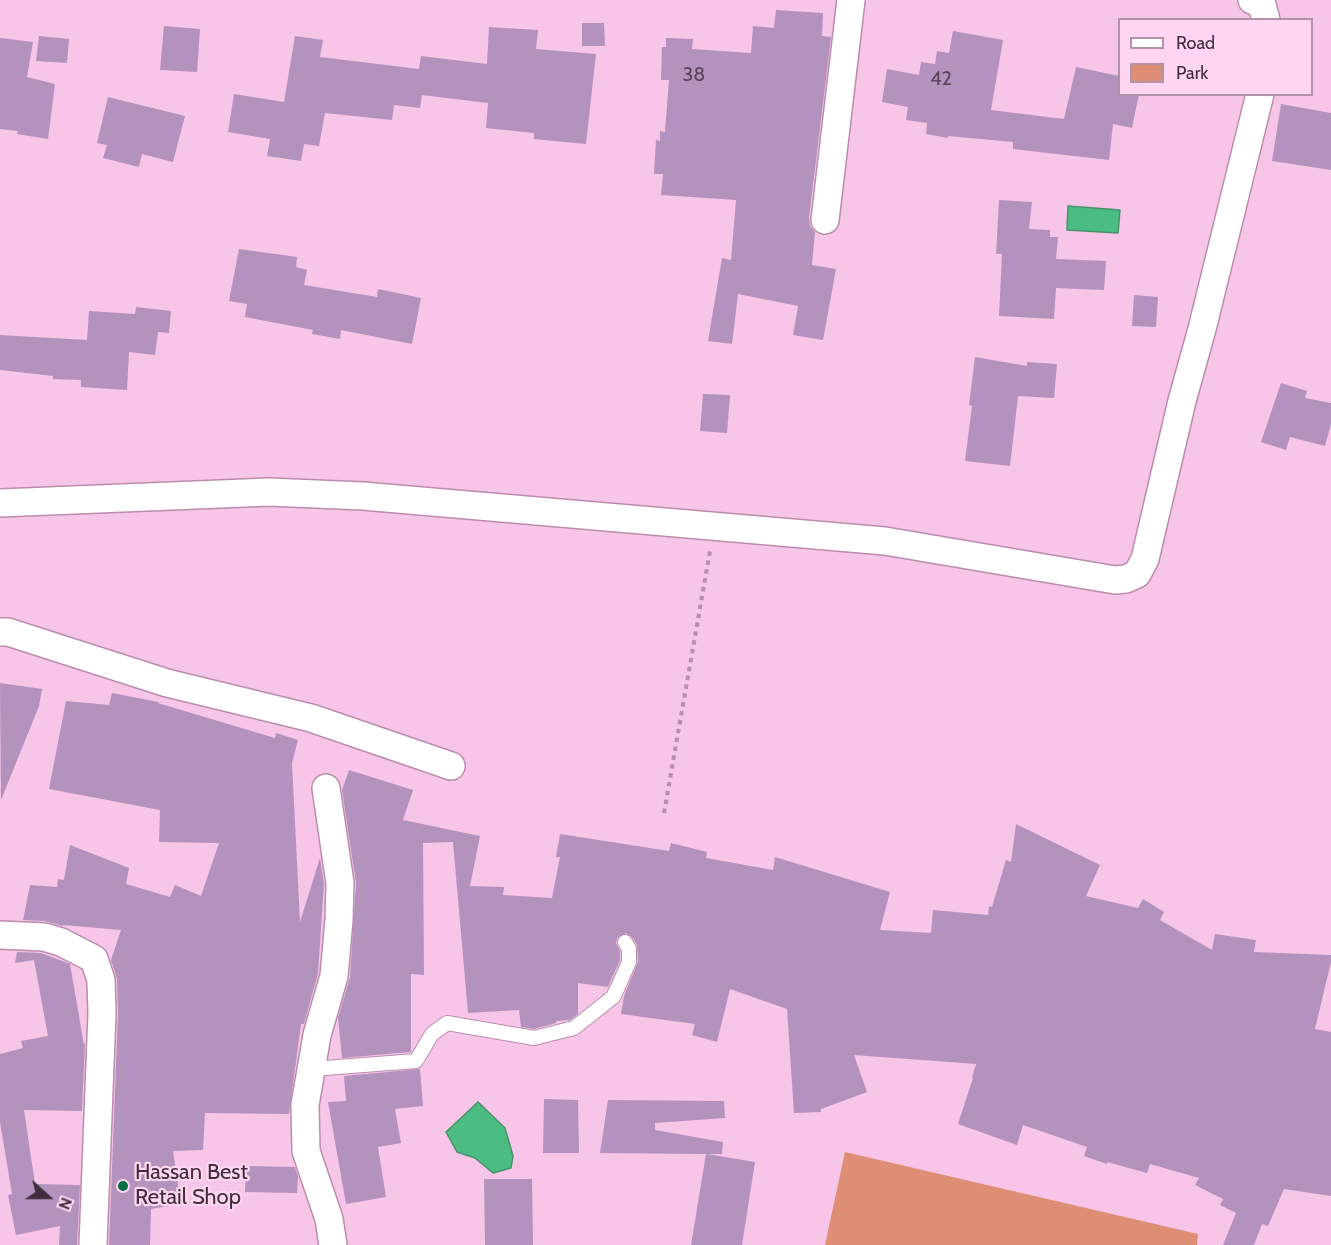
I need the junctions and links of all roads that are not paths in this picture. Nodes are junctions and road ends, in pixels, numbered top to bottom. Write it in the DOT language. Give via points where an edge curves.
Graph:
graph roads {
  1 [pos="851,0"];
  2 [pos="1252,0"];
  3 [pos="1265,18"];
  4 [pos="1259,96"];
  5 [pos="825,220"];
  6 [pos="0,503"];
  7 [pos="0,632"];
  8 [pos="451,766"];
  9 [pos="326,788"];
  10 [pos="0,935"];
  11 [pos="625,942"];
  12 [pos="312,1069"];
  13 [pos="93,1245"];
  14 [pos="333,1245"];
  1 -- 5 [label="street"];
  2 -- 3 [label="street" via="1262,5"];
  4 -- 6 [label="street" via="1145,560 1137,574 1126,579 885,541 363,496 269,492"];
  7 -- 8 [label="street" via="167,683 311,718"];
  9 -- 12 [label="street" via="340,883 339,920 333,976"];
  10 -- 13 [label="street" via="44,937 61,942 94,959 101,980"];
  11 -- 12 [label="lane" via="629,962 613,997 574,1028 534,1038 447,1023 432,1034 416,1061"];
  12 -- 14 [label="street" via="305,1105 306,1151 329,1219"];
}
